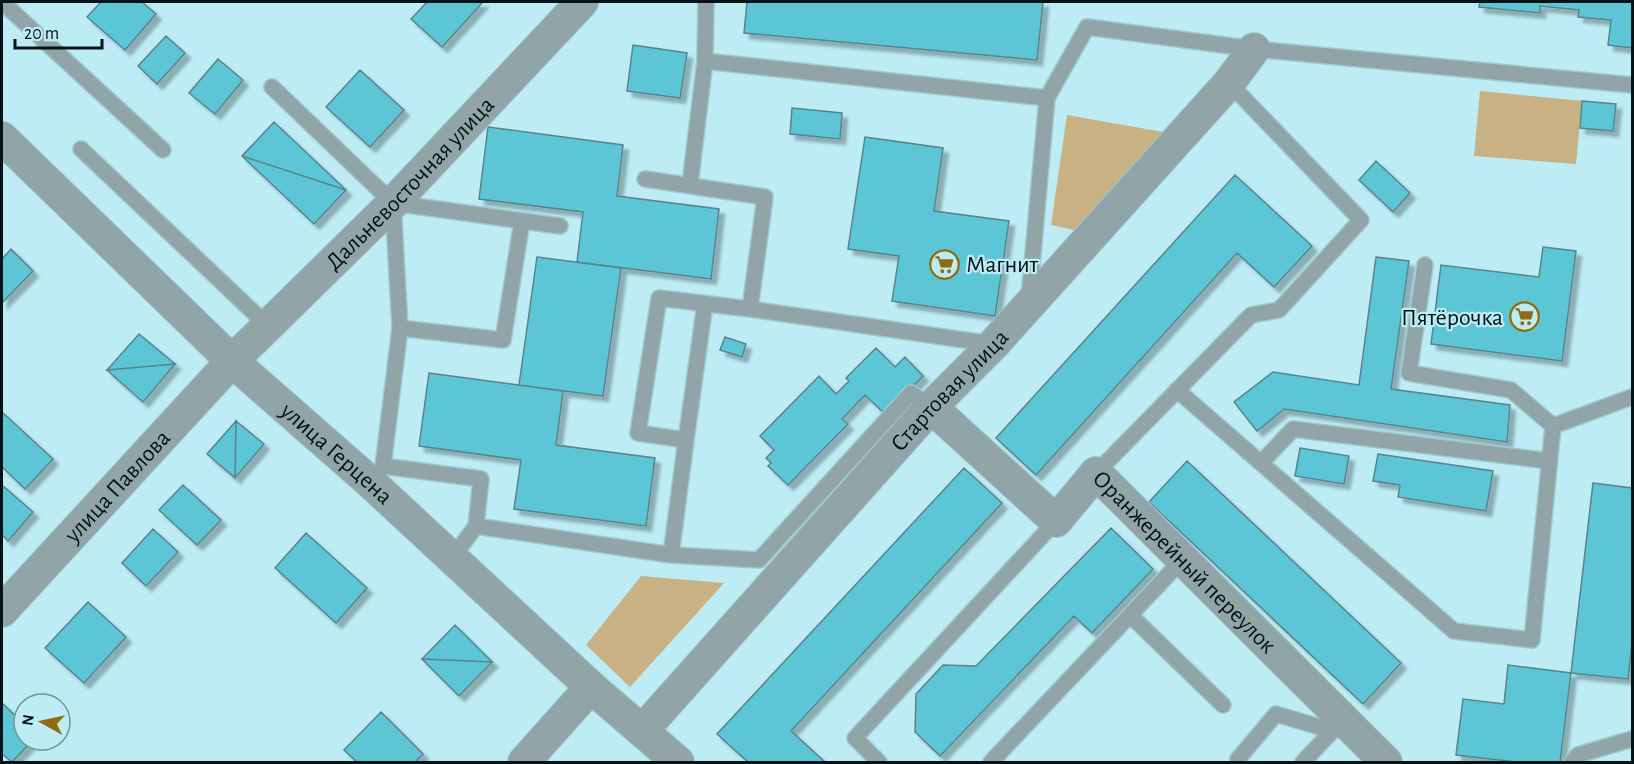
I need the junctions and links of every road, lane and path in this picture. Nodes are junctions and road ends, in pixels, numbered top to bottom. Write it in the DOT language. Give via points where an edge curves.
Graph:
graph roads {
  1 [pos="2,2"];
  2 [pos="582,2"];
  3 [pos="706,2"];
  4 [pos="1254,49"];
  5 [pos="705,61"];
  6 [pos="1229,83"];
  7 [pos="1632,85"];
  8 [pos="272,87"];
  9 [pos="1047,98"];
  10 [pos="2,138"];
  11 [pos="81,149"];
  12 [pos="163,150"];
  13 [pos="645,179"];
  14 [pos="690,184"];
  15 [pos="393,203"];
  16 [pos="522,221"];
  17 [pos="561,226"];
  18 [pos="1425,265"];
  19 [pos="705,304"];
  20 [pos="1029,304"];
  21 [pos="750,309"];
  22 [pos="268,326"];
  23 [pos="400,328"];
  24 [pos="993,345"];
  25 [pos="232,361"];
  26 [pos="1177,390"];
  27 [pos="1632,397"];
  28 [pos="931,408"];
  29 [pos="1553,426"];
  30 [pos="686,440"];
  31 [pos="1549,461"];
  32 [pos="1261,463"];
  33 [pos="1096,473"];
  34 [pos="376,474"];
  35 [pos="1056,521"];
  36 [pos="476,526"];
  37 [pos="671,555"];
  38 [pos="452,558"];
  39 [pos="1183,559"];
  40 [pos="2,611"];
  41 [pos="1130,615"];
  42 [pos="591,687"];
  43 [pos="1223,705"];
  44 [pos="1338,725"];
  45 [pos="642,731"];
  46 [pos="1632,739"];
  47 [pos="524,762"];
  48 [pos="678,762"];
  49 [pos="879,762"];
  50 [pos="992,762"];
  51 [pos="1239,762"];
  52 [pos="1303,762"];
  53 [pos="1386,762"];
  54 [pos="1572,762"];
  1 -- 12 [label="lane"];
  2 -- 15 [label="street, Дальневосточная улица"];
  3 -- 5 [label="lane"];
  4 -- 6 [label="street, Стартовая улица"];
  4 -- 7 [label="lane"];
  4 -- 9 [label="lane" via="1087,27"];
  5 -- 9 [label="lane"];
  5 -- 14 [label="lane"];
  6 -- 20 [label="street, Стартовая улица"];
  6 -- 26 [label="lane" via="1361,220 1279,310 1251,315"];
  8 -- 15 [label="lane"];
  9 -- 20 [label="lane"];
  10 -- 25 [label="street, улица Герцена"];
  11 -- 22 [label="lane"];
  13 -- 14 [label="lane"];
  14 -- 21 [label="lane" via="765,196"];
  15 -- 16 [label="lane"];
  15 -- 22 [label="street, Дальневосточная улица"];
  15 -- 23 [label="lane"];
  16 -- 17 [label="lane"];
  16 -- 23 [label="lane" via="503,340"];
  18 -- 29 [label="lane" via="1409,373 1511,390"];
  19 -- 21 [label="lane"];
  19 -- 30 [label="lane"];
  19 -- 30 [label="lane" via="659,298 638,433"];
  20 -- 24 [label="street, Стартовая улица"];
  21 -- 24 [label="lane"];
  22 -- 25 [label="street, Дальневосточная улица"];
  23 -- 34 [label="lane"];
  24 -- 28 [label="street, Стартовая улица"];
  25 -- 34 [label="street, улица Герцена"];
  25 -- 40 [label="street, улица Павлова"];
  26 -- 32 [label="lane"];
  26 -- 33 [label="lane"];
  27 -- 29 [label="lane"];
  28 -- 35 [label="street"];
  28 -- 37 [label="lane" via="911,393 759,560"];
  28 -- 45 [label="street, Стартовая улица"];
  29 -- 31 [label="lane"];
  30 -- 37 [label="lane"];
  31 -- 32 [label="lane" via="1293,429"];
  31 -- 32 [label="lane" via="1532,640 1454,631"];
  33 -- 35 [label="street, Оранжерейный переулок"];
  33 -- 39 [label="street, Оранжерейный переулок"];
  34 -- 36 [label="lane" via="481,479"];
  34 -- 38 [label="street, улица Герцена"];
  35 -- 49 [label="lane" via="855,738"];
  36 -- 37 [label="lane"];
  36 -- 38 [label="lane"];
  38 -- 42 [label="street, улица Герцена"];
  39 -- 41 [label="lane"];
  39 -- 44 [label="street, Оранжерейный переулок"];
  41 -- 43 [label="lane"];
  41 -- 50 [label="lane"];
  42 -- 45 [label="street, улица Герцена"];
  42 -- 47 [label="street"];
  44 -- 51 [label="lane" via="1276,714"];
  44 -- 52 [label="lane"];
  44 -- 53 [label="street, Оранжерейный переулок"];
  45 -- 48 [label="street, улица Герцена"];
  46 -- 54 [label="lane" via="1578,755"];
}
